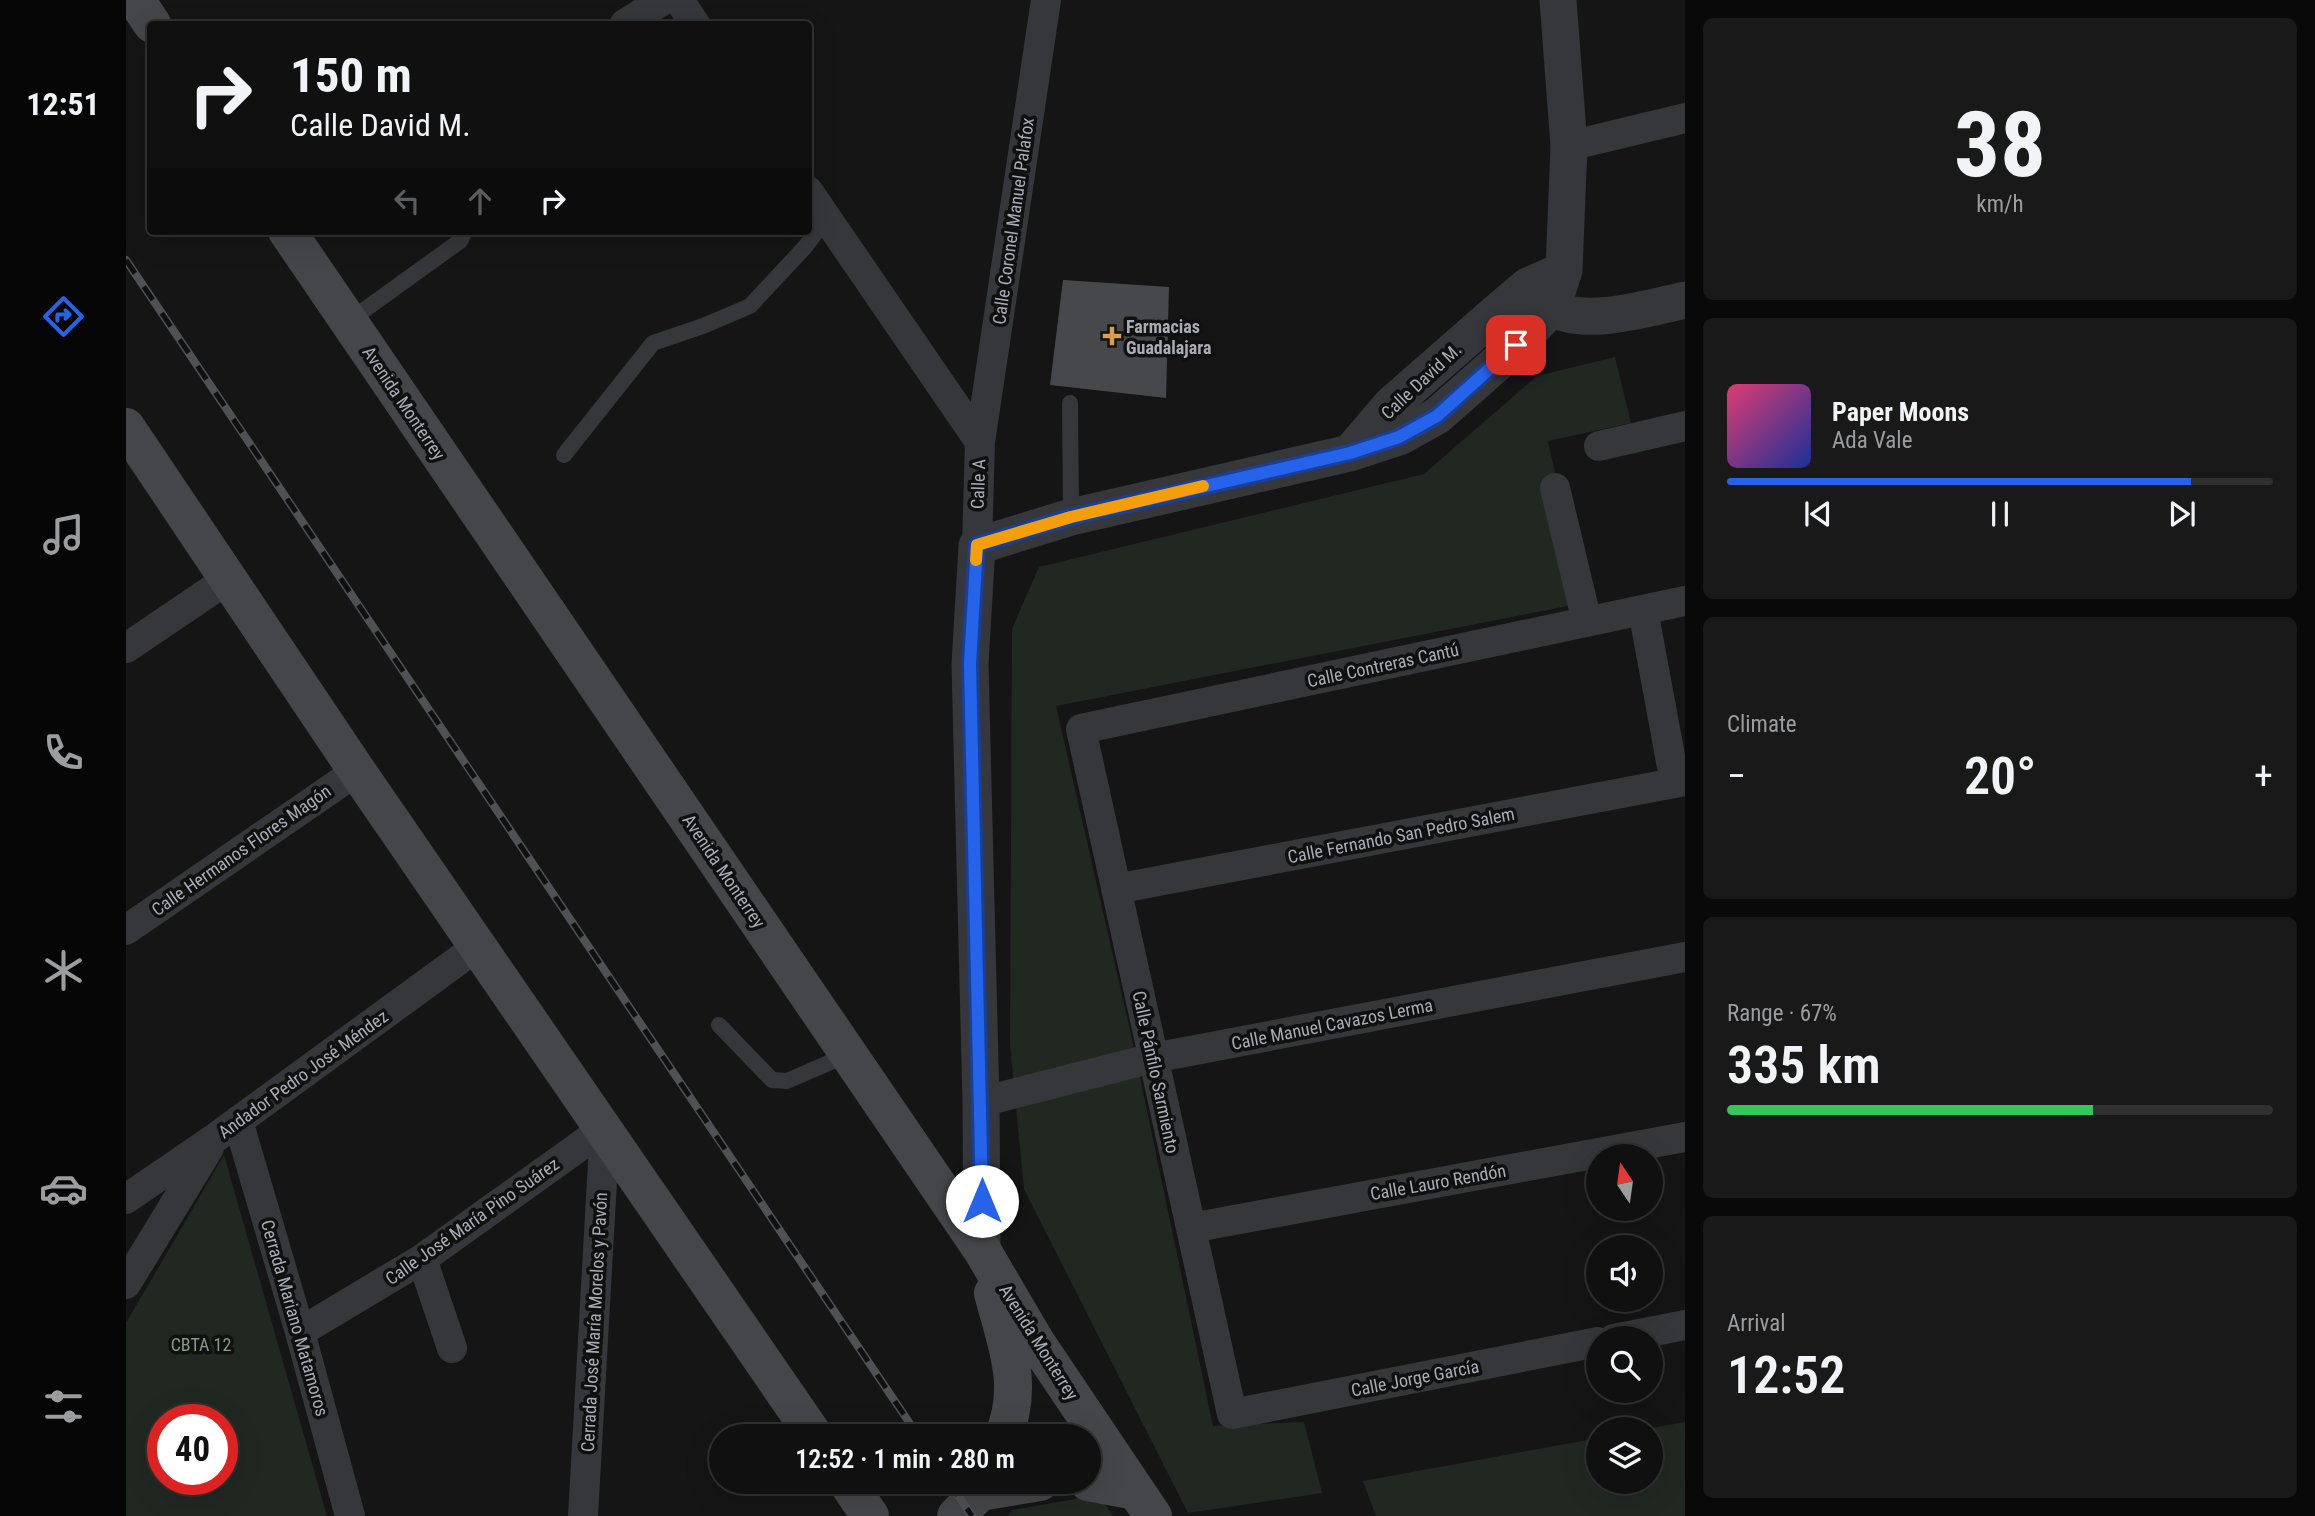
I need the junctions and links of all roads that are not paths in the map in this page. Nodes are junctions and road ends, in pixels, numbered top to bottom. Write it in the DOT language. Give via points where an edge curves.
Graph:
graph roads {
  1 [pos="136,0"];
  2 [pos="663,0"];
  3 [pos="679,0"];
  4 [pos="1046,0"];
  5 [pos="1558,0"];
  6 [pos="150,21"];
  7 [pos="630,21"];
  8 [pos="693,21"];
  9 [pos="1685,118"];
  10 [pos="1569,146"];
  11 [pos="812,197"];
  12 [pos="827,218"];
  13 [pos="296,235"];
  14 [pos="464,235"];
  15 [pos="1540,297"];
  16 [pos="1685,300"];
  17 [pos="349,321"];
  18 [pos="1070,403"];
  19 [pos="1685,426"];
  20 [pos="126,427"];
  21 [pos="980,442"];
  22 [pos="1599,446"];
  23 [pos="564,455"];
  24 [pos="1555,488"];
  25 [pos="1071,517"];
  26 [pos="977,545"];
  27 [pos="228,579"];
  28 [pos="1685,601"];
  29 [pos="1643,610"];
  30 [pos="1587,622"];
  31 [pos="126,648"];
  32 [pos="1081,729"];
  33 [pos="357,771"];
  34 [pos="1680,782"];
  35 [pos="1116,889"];
  36 [pos="126,930"];
  37 [pos="478,946"];
  38 [pos="1685,957"];
  39 [pos="719,1025"];
  40 [pos="849,1055"];
  41 [pos="1153,1058"];
  42 [pos="981,1102"];
  43 [pos="605,1128"];
  44 [pos="226,1130"];
  45 [pos="1685,1137"];
  46 [pos="126,1199"];
  47 [pos="1191,1228"];
  48 [pos="982,1250"];
  49 [pos="422,1259"];
  50 [pos="126,1284"];
  51 [pos="1685,1325"];
  52 [pos="1663,1329"];
  53 [pos="300,1332"];
  54 [pos="1586,1344"];
  55 [pos="452,1348"];
  56 [pos="1232,1415"];
  57 [pos="807,1424"];
  58 [pos="1009,1424"];
  59 [pos="1101,1487"];
  60 [pos="854,1494"];
  61 [pos="1144,1503"];
  62 [pos="350,1516"];
  63 [pos="583,1516"];
  64 [pos="870,1516"];
  1 -- 6 [label="main road"];
  2 -- 7 [label="street"];
  3 -- 8 [label="street"];
  4 -- 21 [label="street, Calle Coronel Manuel Palafox"];
  5 -- 10 [label="street"];
  9 -- 10 [label="street"];
  10 -- 15 [label="street" via="1564,270"];
  11 -- 12 [label="street, Calle A"];
  12 -- 21 [label="street, Calle A"];
  12 -- 23 [label="lane" via="750,306 653,343"];
  13 -- 17 [label="main road, Avenida Monterrey"];
  14 -- 17 [label="lane"];
  15 -- 16 [label="street" via="1580,317"];
  15 -- 25 [label="street, Calle David M." via="1391,405 1350,453"];
  17 -- 40 [label="main road, Avenida Monterrey"];
  18 -- 25 [label="lane"];
  19 -- 22 [label="street"];
  20 -- 27 [label="main road"];
  21 -- 26 [label="street, Calle A"];
  24 -- 30 [label="street"];
  25 -- 26 [label="street, Calle David M."];
  26 -- 42 [label="street, Calle A" via="970,664"];
  27 -- 31 [label="street"];
  27 -- 33 [label="main road"];
  28 -- 29 [label="street, Calle Contreras Cantú"];
  29 -- 30 [label="street, Calle Contreras Cantú"];
  29 -- 34 [label="street"];
  30 -- 32 [label="street, Calle Contreras Cantú"];
  32 -- 35 [label="street, Calle Pánfilo Sarmiento"];
  33 -- 36 [label="street, Calle Hermanos Flores Magón"];
  33 -- 37 [label="main road"];
  34 -- 35 [label="street, Calle Fernando San Pedro Salem"];
  35 -- 41 [label="street, Calle Pánfilo Sarmiento"];
  37 -- 43 [label="main road"];
  37 -- 44 [label="street, Andador Pedro José Méndez"];
  38 -- 41 [label="street, Calle Manuel Cavazos Lerma"];
  39 -- 40 [label="lane" via="772,1080 788,1081"];
  40 -- 48 [label="main road, Avenida Monterrey"];
  41 -- 42 [label="street, Calle Manuel Cavazos Lerma"];
  41 -- 47 [label="street, Calle Pánfilo Sarmiento"];
  42 -- 48 [label="street, Calle A"];
  43 -- 49 [label="street, Calle José María Pino Suárez"];
  43 -- 57 [label="main road"];
  43 -- 63 [label="street, Cerrada José María Morelos y Pavón"];
  44 -- 46 [label="street, Andador Pedro José Méndez"];
  44 -- 50 [label="street"];
  44 -- 53 [label="street, Cerrada Mariano Matamoros"];
  45 -- 47 [label="street, Calle Lauro Rendón"];
  47 -- 56 [label="street, Calle Pánfilo Sarmiento"];
  48 -- 58 [label="main road" via="1015,1375"];
  48 -- 61 [label="main road, Avenida Monterrey"];
  49 -- 53 [label="street, Calle José María Pino Suárez"];
  49 -- 55 [label="street"];
  51 -- 52 [label="street"];
  53 -- 62 [label="street, Cerrada Mariano Matamoros"];
  54 -- 56 [label="street, Calle Jorge García"];
  59 -- 61 [label="main road"];
  60 -- 64 [label="main road"];
}
